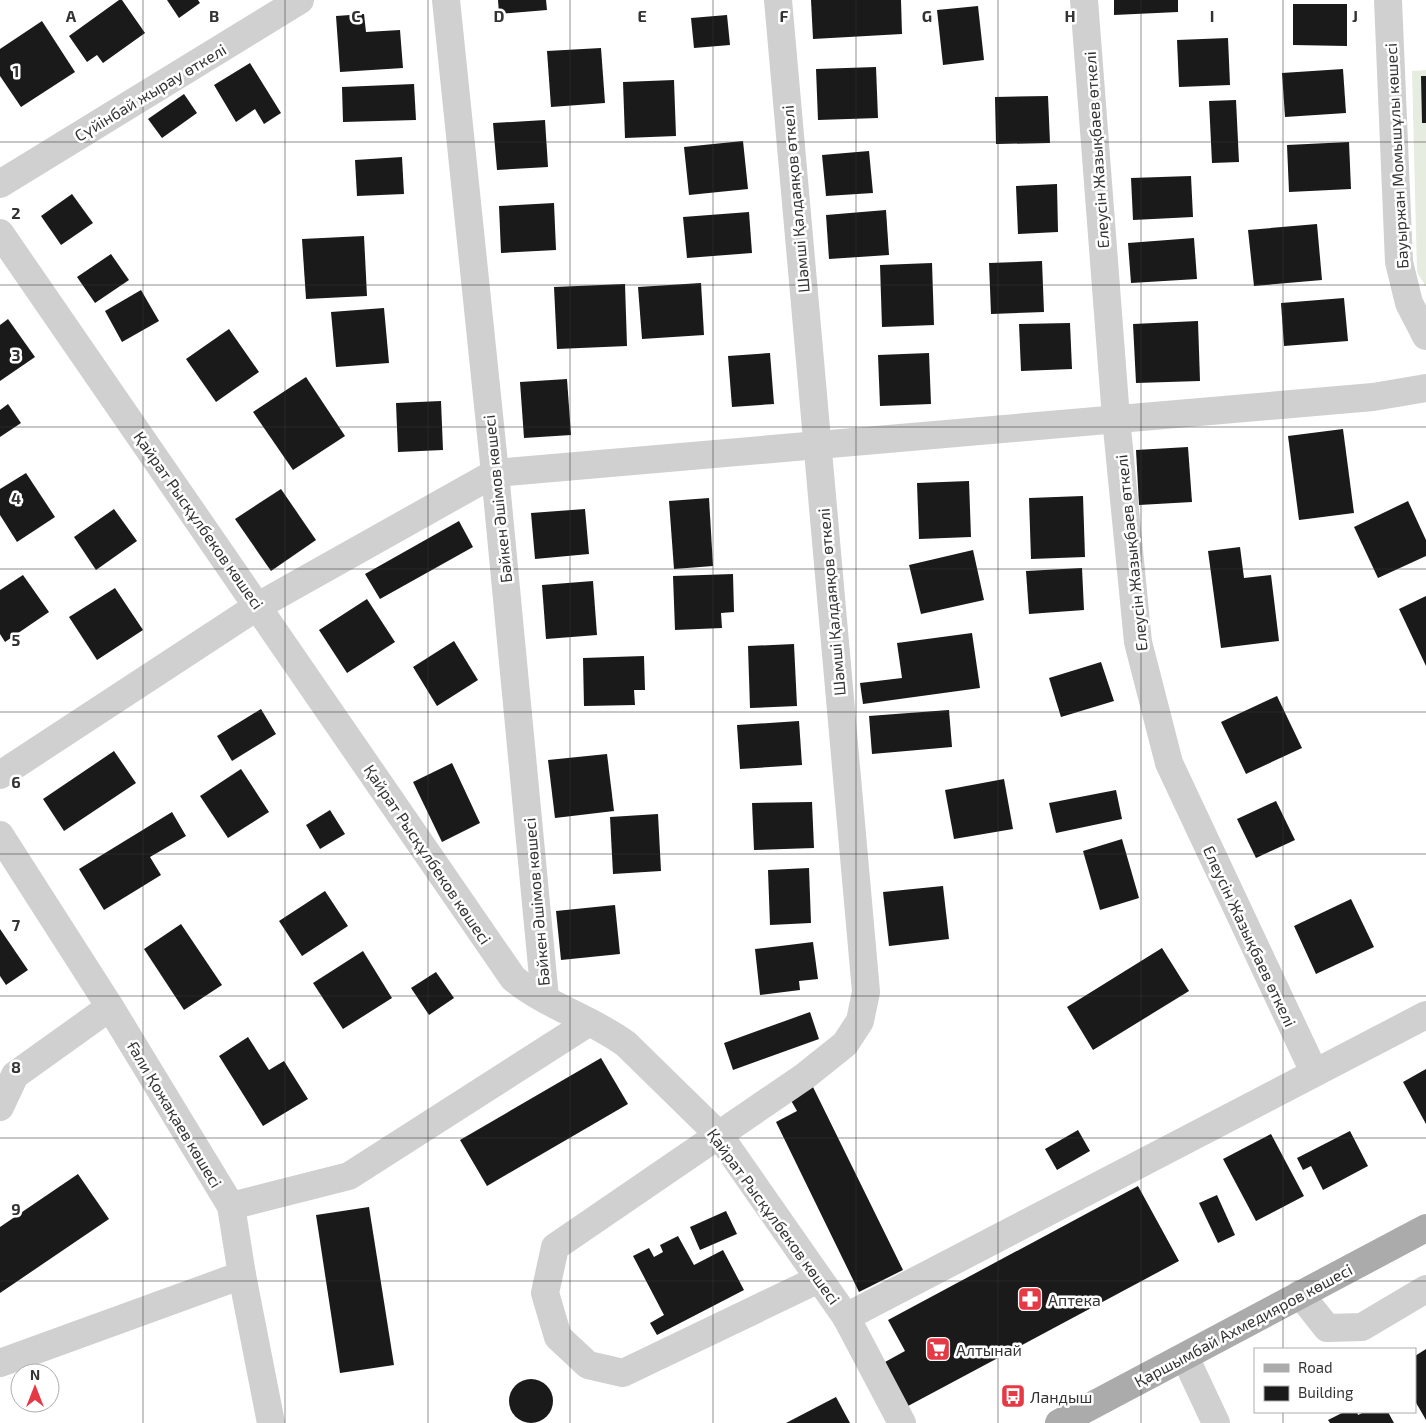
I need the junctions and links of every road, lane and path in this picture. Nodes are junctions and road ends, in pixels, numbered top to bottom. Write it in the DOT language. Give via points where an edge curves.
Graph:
graph roads {
  1 [pos="300,0"];
  2 [pos="446,0"];
  3 [pos="778,0"];
  4 [pos="1084,0"];
  5 [pos="1388,0"];
  6 [pos="0,184"];
  7 [pos="0,233"];
  8 [pos="1426,336"];
  9 [pos="1426,388"];
  10 [pos="1116,418"];
  11 [pos="817,446"];
  12 [pos="495,473"];
  13 [pos="258,606"];
  14 [pos="0,775"];
  15 [pos="0,835"];
  16 [pos="545,998"];
  17 [pos="110,1007"];
  18 [pos="1426,1015"];
  19 [pos="588,1023"];
  20 [pos="1314,1072"];
  21 [pos="0,1106"];
  22 [pos="719,1135"];
  23 [pos="231,1206"];
  24 [pos="1426,1228"];
  25 [pos="242,1275"];
  26 [pos="820,1279"];
  27 [pos="1426,1289"];
  28 [pos="1300,1294"];
  29 [pos="846,1317"];
  30 [pos="1185,1356"];
  31 [pos="0,1363"];
  32 [pos="271,1423"];
  33 [pos="902,1423"];
  34 [pos="1059,1423"];
  35 [pos="1216,1423"];
  1 -- 6 [label="street, Сүйінбай жырау өткелі"];
  2 -- 12 [label="street, Бәйкен Әшімов көшесі"];
  3 -- 11 [label="street, Шәмші Қалдаяқов өткелі"];
  4 -- 10 [label="street, Елеусін Жазықбаев өткелі"];
  5 -- 8 [label="street, Бауыржан Момышұлы көшесі" via="1399,262 1409,302"];
  7 -- 13 [label="street, Қайрат Рысқұлбеков көшесі"];
  9 -- 10 [label="street" via="1373,397"];
  10 -- 11 [label="street"];
  10 -- 20 [label="street, Елеусін Жазықбаев өткелі" via="1138,642 1169,762"];
  11 -- 12 [label="street"];
  11 -- 22 [label="street, Шәмші Қалдаяқов өткелі" via="866,992 860,1021 845,1044 805,1076"];
  12 -- 13 [label="street"];
  12 -- 16 [label="street, Бәйкен Әшімов көшесі"];
  13 -- 14 [label="street"];
  13 -- 16 [label="street, Қайрат Рысқұлбеков көшесі" via="512,978 531,993"];
  15 -- 17 [label="street, Ғали Қожақаев көшесі"];
  16 -- 19 [label="street, Қайрат Рысқұлбеков көшесі"];
  17 -- 21 [label="street" via="15,1075"];
  17 -- 23 [label="street, Ғали Қожақаев көшесі"];
  18 -- 20 [label="street"];
  19 -- 22 [label="street, Қайрат Рысқұлбеков көшесі" via="626,1044"];
  19 -- 23 [label="street" via="349,1176"];
  20 -- 29 [label="street"];
  22 -- 26 [label="street, Қайрат Рысқұлбеков көшесі"];
  22 -- 26 [label="street, Шәмші Қалдаяқов өткелі" via="555,1247 545,1293 558,1337 588,1365 623,1373"];
  23 -- 25 [label="street, Ғали Қожақаев көшесі"];
  24 -- 28 [label="main road, Қаршымбай Ахмедияров көшесі"];
  25 -- 31 [label="street"];
  25 -- 32 [label="street, Ғали Қожақаев көшесі"];
  26 -- 29 [label="street, Қайрат Рысқұлбеков көшесі"];
  27 -- 28 [label="street" via="1362,1327 1327,1328"];
  28 -- 30 [label="main road, Қаршымбай Ахмедияров көшесі"];
  29 -- 33 [label="street, Қайрат Рысқұлбеков көшесі"];
  30 -- 34 [label="main road, Қаршымбай Ахмедияров көшесі"];
  30 -- 35 [label="street"];
}
